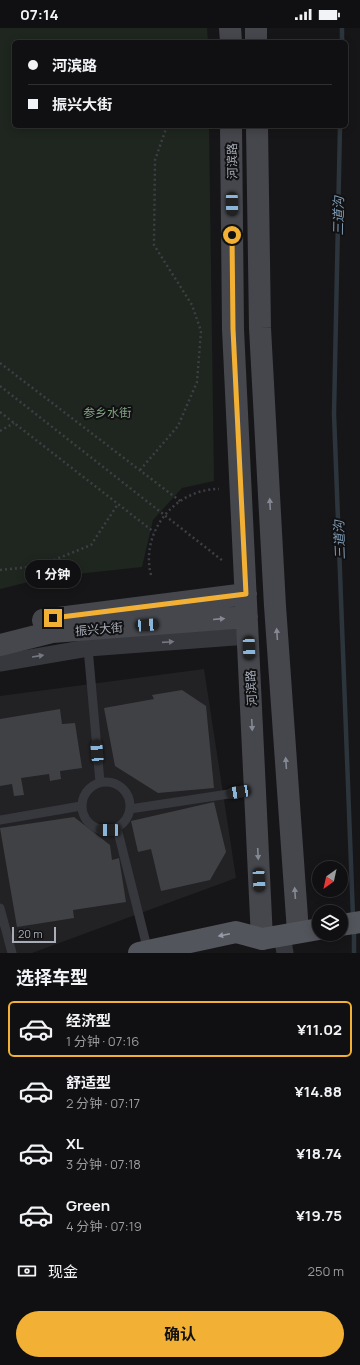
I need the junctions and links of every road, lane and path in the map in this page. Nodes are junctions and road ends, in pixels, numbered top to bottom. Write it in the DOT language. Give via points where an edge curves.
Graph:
graph roads {
  1 [pos="230,28"];
  2 [pos="256,28"];
  3 [pos="230,40"];
  4 [pos="256,40"];
  5 [pos="166,128"];
  6 [pos="231,128"];
  7 [pos="257,128"];
  8 [pos="0,363"];
  9 [pos="0,386"];
  10 [pos="0,412"];
  11 [pos="14,423"];
  12 [pos="0,431"];
  13 [pos="140,470"];
  14 [pos="218,490"];
  15 [pos="180,501"];
  16 [pos="118,504"];
  17 [pos="165,515"];
  18 [pos="154,532"];
  19 [pos="223,560"];
  20 [pos="0,570"];
  21 [pos="151,575"];
  22 [pos="246,594"];
  23 [pos="248,627"];
  24 [pos="0,630"];
  25 [pos="0,645"];
  26 [pos="88,648"];
  27 [pos="0,663"];
  28 [pos="100,782"];
  29 [pos="255,790"];
  30 [pos="81,806"];
  31 [pos="130,809"];
  32 [pos="0,820"];
  33 [pos="117,828"];
  34 [pos="0,908"];
  35 [pos="360,922"];
  36 [pos="348,924"];
  37 [pos="312,931"];
  38 [pos="275,942"];
  39 [pos="143,952"];
  40 [pos="12,953"];
  1 -- 3 [label="street"];
  2 -- 4 [label="street"];
  5 -- 13 [label="path" via="155,160 154,245 192,305 201,331 197,382 178,426"];
  6 -- 22 [label="street, 河滨路" via="233,329"];
  38 -- 7 [label="street, one-way" via="275,606 260,328"];
  8 -- 13 [label="path"];
  9 -- 17 [label="path"];
  10 -- 11 [label="path"];
  11 -- 12 [label="path"];
  11 -- 16 [label="path"];
  13 -- 15 [label="path"];
  14 -- 15 [label="path" via="200,492"];
  15 -- 17 [label="path"];
  16 -- 18 [label="path"];
  16 -- 20 [label="path" via="91,545 39,566"];
  17 -- 18 [label="path"];
  17 -- 19 [label="path"];
  18 -- 21 [label="path" via="149,558"];
  22 -- 23 [label="street, 河滨路"];
  22 -- 24 [label="street, 振兴大街" via="53,618"];
  25 -- 23 [label="street, 振兴大街, one-way" via="52,632"];
  26 -- 23 [label="street, one-way"];
  23 -- 29 [label="street, 河滨路, one-way"];
  27 -- 26 [label="street, one-way"];
  26 -- 28 [label="lane"];
  28 -- 30 [label="lane" via="87,790"];
  28 -- 31 [label="lane" via="112,782 120,786 130,800"];
  29 -- 31 [label="lane"];
  29 -- 38 [label="street, 河滨路, one-way"];
  30 -- 32 [label="lane"];
  30 -- 33 [label="lane" via="83,815 94,827 101,830"];
  31 -- 33 [label="lane" via="128,817"];
  33 -- 39 [label="lane"];
  34 -- 40 [label="lane"];
  35 -- 36 [label="main road"];
  37 -- 38 [label="main road"];
  38 -- 39 [label="main road, one-way" via="236,932"];
}
